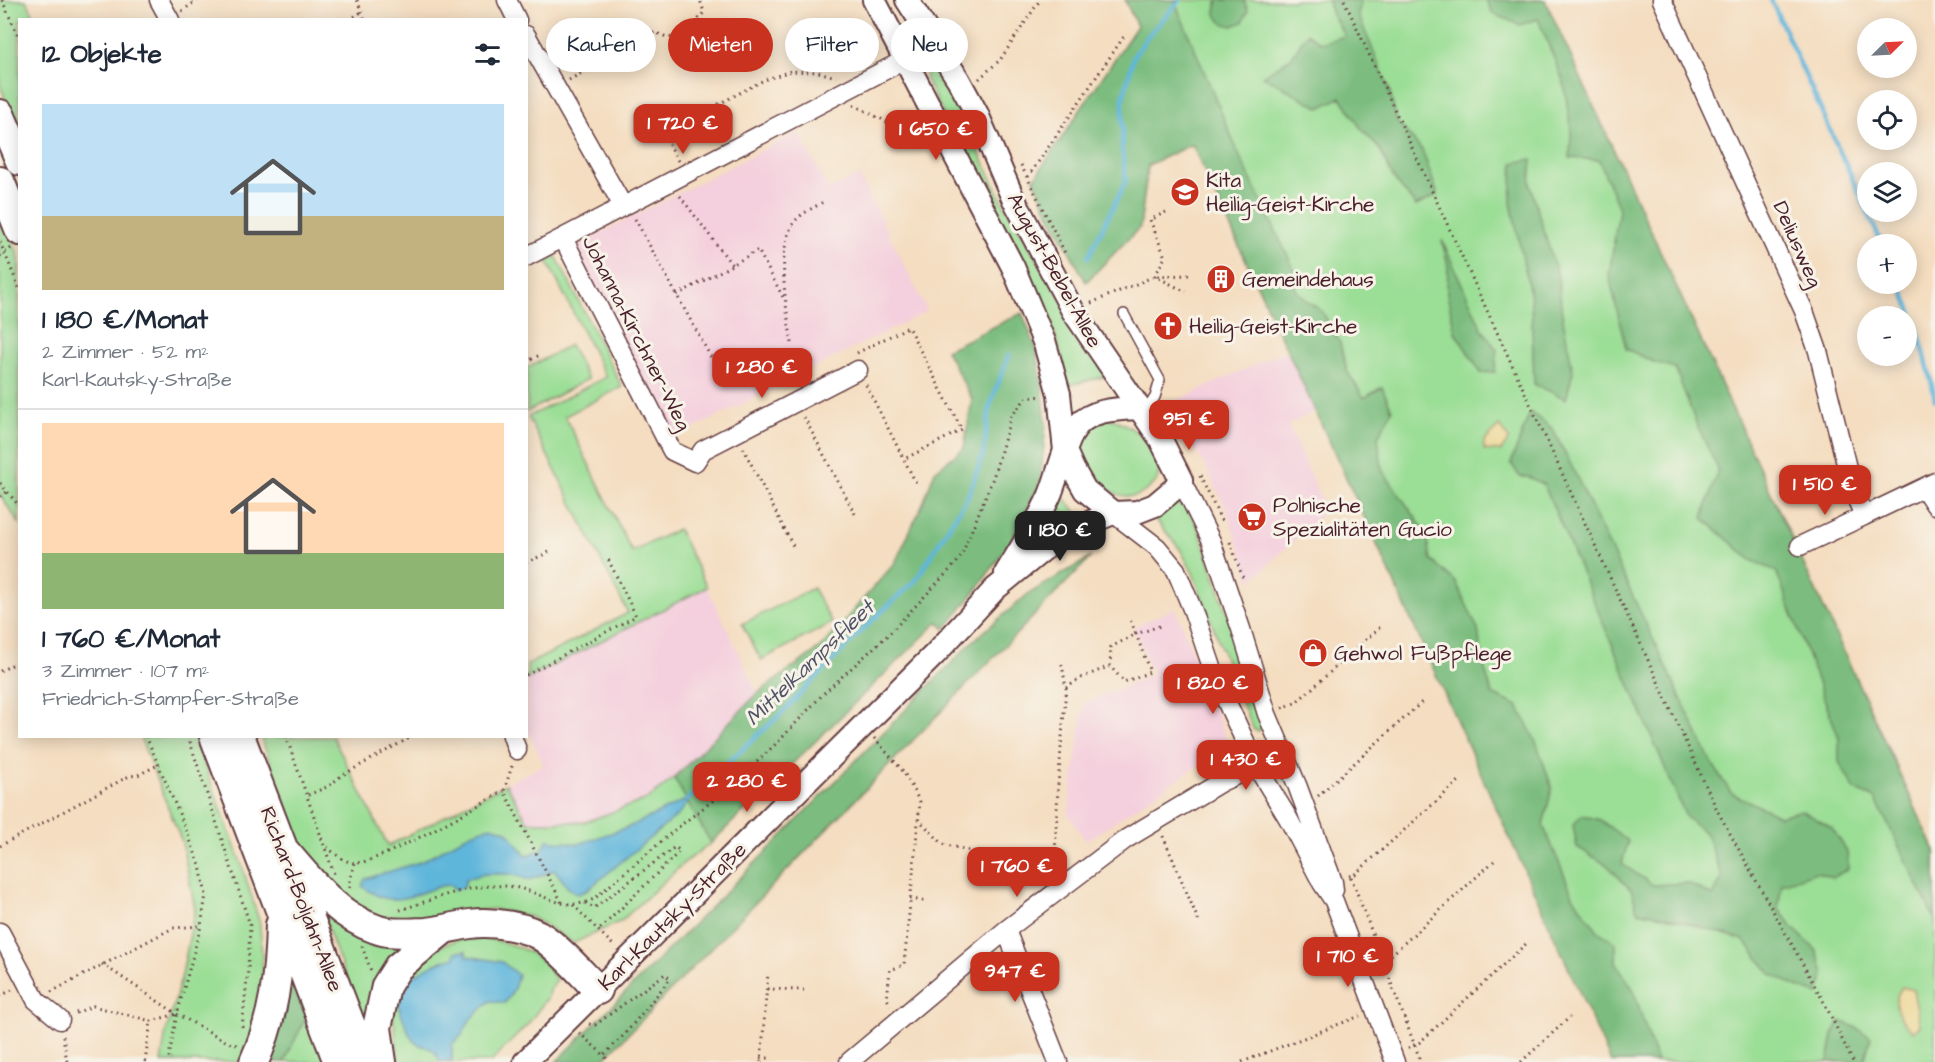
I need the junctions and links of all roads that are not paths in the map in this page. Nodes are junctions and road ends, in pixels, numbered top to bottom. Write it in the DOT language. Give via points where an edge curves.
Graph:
graph roads {
  1 [pos="159,0"];
  2 [pos="507,0"];
  3 [pos="874,0"];
  4 [pos="908,0"];
  5 [pos="1662,0"];
  6 [pos="169,18"];
  7 [pos="517,18"];
  8 [pos="919,18"];
  9 [pos="891,32"];
  10 [pos="528,38"];
  11 [pos="891,66"];
  12 [pos="912,72"];
  13 [pos="953,72"];
  14 [pos="0,114"];
  15 [pos="18,156"];
  16 [pos="0,181"];
  17 [pos="623,206"];
  18 [pos="18,226"];
  19 [pos="563,238"];
  20 [pos="528,256"];
  21 [pos="1124,314"];
  22 [pos="858,370"];
  23 [pos="1141,411"];
  24 [pos="1065,451"];
  25 [pos="1181,480"];
  26 [pos="1929,485"];
  27 [pos="1935,505"];
  28 [pos="1113,513"];
  29 [pos="1864,516"];
  30 [pos="1800,546"];
  31 [pos="995,589"];
  32 [pos="215,738"];
  33 [pos="241,738"];
  34 [pos="1284,754"];
  35 [pos="1257,767"];
  36 [pos="284,850"];
  37 [pos="1334,901"];
  38 [pos="280,911"];
  39 [pos="1006,930"];
  40 [pos="442,931"];
  41 [pos="0,932"];
  42 [pos="598,990"];
  43 [pos="60,1020"];
  44 [pos="247,1053"];
  45 [pos="1394,1059"];
  46 [pos="338,1062"];
  47 [pos="365,1062"];
  48 [pos="382,1062"];
  49 [pos="525,1062"];
  50 [pos="849,1062"];
  51 [pos="1058,1062"];
  1 -- 6 [label="street"];
  2 -- 7 [label="street"];
  3 -- 9 [label="street, August-Bebel-Allee"];
  4 -- 8 [label="street, August-Bebel-Allee"];
  5 -- 29 [label="street, Deliusweg" via="1804,312 1818,351 1852,488"];
  10 -- 17 [label="street"];
  11 -- 17 [label="street"];
  12 -- 24 [label="street, August-Bebel-Allee" via="1013,267 1045,344 1059,394"];
  13 -- 23 [label="street, August-Bebel-Allee" via="1073,311"];
  14 -- 15 [label="main road"];
  16 -- 18 [label="main road"];
  17 -- 19 [label="street"];
  19 -- 20 [label="street"];
  19 -- 22 [label="street, Johanna-Kirchner-Weg" via="672,452 694,462 703,450"];
  21 -- 23 [label="lane" via="1160,380 1155,397"];
  23 -- 24 [label="street, Karl-Kautsky-Straße" via="1115,409 1091,416 1077,426"];
  23 -- 25 [label="street, August-Bebel-Allee"];
  24 -- 28 [label="street, August-Bebel-Allee" via="1084,490"];
  24 -- 31 [label="street, Karl-Kautsky-Straße" via="1049,497"];
  25 -- 28 [label="street, Karl-Kautsky-Straße" via="1155,505 1137,512"];
  25 -- 34 [label="street" via="1211,541 1267,714"];
  26 -- 27 [label="street"];
  26 -- 29 [label="street"];
  28 -- 31 [label="street, Karl-Kautsky-Straße" via="1055,540"];
  28 -- 35 [label="street" via="1157,547 1176,570 1216,679"];
  29 -- 30 [label="street"];
  31 -- 42 [label="street, Karl-Kautsky-Straße" via="935,654"];
  32 -- 38 [label="main road, Richard-Boljahn-Allee"];
  33 -- 36 [label="main road, Richard-Boljahn-Allee"];
  34 -- 35 [label="street"];
  34 -- 37 [label="street" via="1333,882"];
  35 -- 37 [label="street"];
  35 -- 39 [label="street" via="1221,782 1126,839"];
  36 -- 40 [label="main road" via="341,912 357,921 378,930"];
  36 -- 47 [label="main road, Richard-Boljahn-Allee"];
  37 -- 45 [label="street"];
  38 -- 44 [label="main road" via="276,994"];
  38 -- 46 [label="main road, Richard-Boljahn-Allee"];
  39 -- 50 [label="street"];
  39 -- 51 [label="street"];
  40 -- 42 [label="main road" via="470,924 499,923 543,938"];
  40 -- 48 [label="main road" via="398,967 386,986 377,1028"];
  41 -- 43 [label="street" via="36,1000"];
  42 -- 49 [label="street, Karl-Kautsky-Straße"];
}
